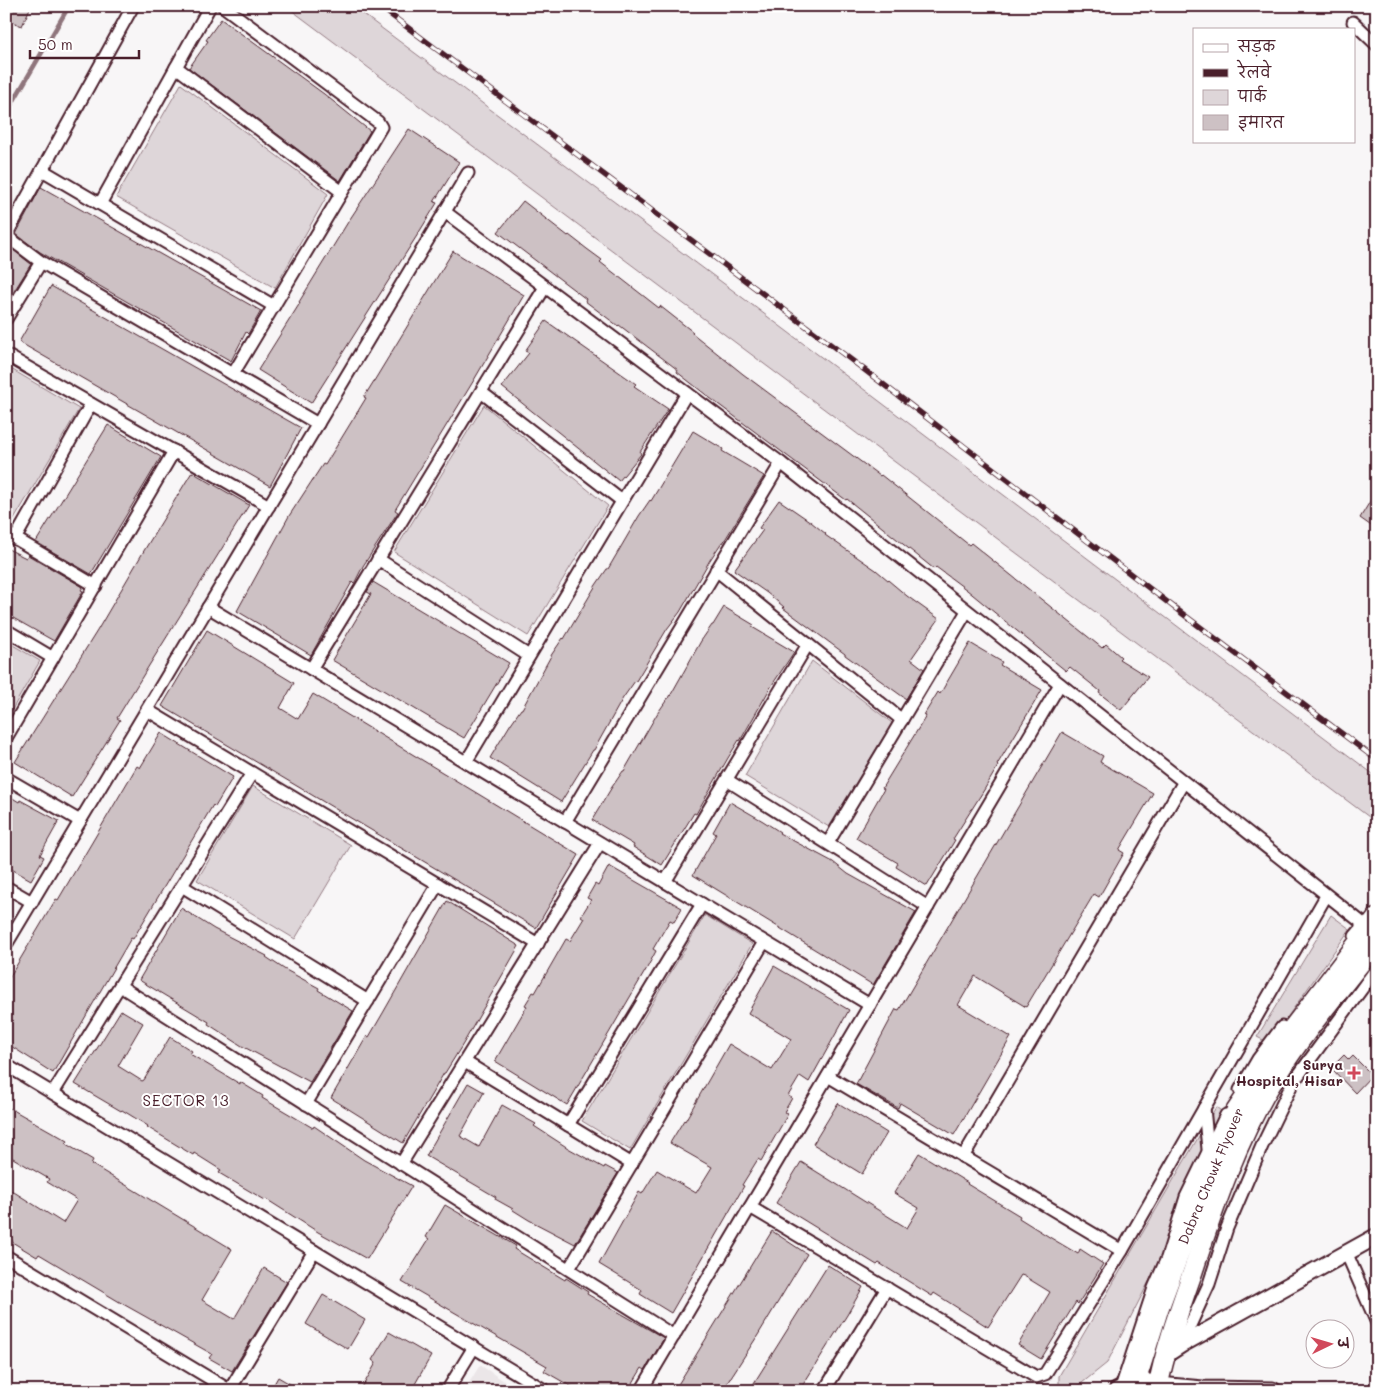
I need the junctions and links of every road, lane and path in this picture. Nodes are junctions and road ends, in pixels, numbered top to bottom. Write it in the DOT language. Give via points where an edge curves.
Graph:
graph roads {
  1 [pos="133,6"];
  2 [pos="210,6"];
  3 [pos="223,6"];
  4 [pos="1353,22"];
  5 [pos="1377,45"];
  6 [pos="176,67"];
  7 [pos="42,170"];
  8 [pos="468,173"];
  9 [pos="342,192"];
  10 [pos="100,204"];
  11 [pos="444,212"];
  12 [pos="41,262"];
  13 [pos="545,287"];
  14 [pos="274,306"];
  15 [pos="6,319"];
  16 [pos="6,355"];
  17 [pos="233,374"];
  18 [pos="481,392"];
  19 [pos="687,393"];
  20 [pos="92,404"];
  21 [pos="318,424"];
  22 [pos="174,451"];
  23 [pos="780,463"];
  24 [pos="622,501"];
  25 [pos="269,506"];
  26 [pos="11,536"];
  27 [pos="378,559"];
  28 [pos="716,570"];
  29 [pos="96,586"];
  30 [pos="208,607"];
  31 [pos="967,611"];
  32 [pos="6,630"];
  33 [pos="808,644"];
  34 [pos="529,656"];
  35 [pos="53,658"];
  36 [pos="311,668"];
  37 [pos="1060,684"];
  38 [pos="147,710"];
  39 [pos="902,720"];
  40 [pos="6,738"];
  41 [pos="466,762"];
  42 [pos="252,773"];
  43 [pos="6,778"];
  44 [pos="727,780"];
  45 [pos="1184,783"];
  46 [pos="80,821"];
  47 [pos="565,822"];
  48 [pos="600,843"];
  49 [pos="828,843"];
  50 [pos="665,882"];
  51 [pos="438,884"];
  52 [pos="182,886"];
  53 [pos="6,888"];
  54 [pos="1326,896"];
  55 [pos="32,902"];
  56 [pos="702,904"];
  57 [pos="928,906"];
  58 [pos="1377,918"];
  59 [pos="764,942"];
  60 [pos="1377,942"];
  61 [pos="538,944"];
  62 [pos="6,945"];
  63 [pos="1377,968"];
  64 [pos="120,986"];
  65 [pos="368,1002"];
  66 [pos="870,1005"];
  67 [pos="465,1062"];
  68 [pos="6,1065"];
  69 [pos="828,1076"];
  70 [pos="53,1093"];
  71 [pos="306,1104"];
  72 [pos="1204,1108"];
  73 [pos="568,1125"];
  74 [pos="1208,1151"];
  75 [pos="963,1157"];
  76 [pos="401,1164"];
  77 [pos="632,1164"];
  78 [pos="750,1207"];
  79 [pos="1377,1236"];
  80 [pos="314,1250"];
  81 [pos="1122,1251"];
  82 [pos="1346,1252"];
  83 [pos="6,1256"];
  84 [pos="569,1270"];
  85 [pos="887,1288"];
  86 [pos="1377,1323"];
  87 [pos="674,1336"];
  88 [pos="1181,1344"];
  89 [pos="474,1347"];
  90 [pos="1164,1356"];
  91 [pos="1158,1387"];
  92 [pos="1127,1388"];
  93 [pos="229,1391"];
  94 [pos="447,1391"];
  95 [pos="546,1391"];
  96 [pos="641,1391"];
  97 [pos="824,1391"];
  98 [pos="1277,1391"];
  1 -- 7 [label="street"];
  2 -- 6 [label="street"];
  3 -- 9 [label="street" via="378,122 380,132"];
  4 -- 5 [label="street"];
  6 -- 9 [label="street"];
  6 -- 10 [label="street"];
  7 -- 10 [label="street"];
  7 -- 12 [label="street" via="9,230 9,238"];
  8 -- 11 [label="street"];
  9 -- 14 [label="street"];
  10 -- 14 [label="street"];
  11 -- 13 [label="street"];
  11 -- 21 [label="street"];
  12 -- 15 [label="street"];
  12 -- 17 [label="street"];
  13 -- 18 [label="street"];
  13 -- 19 [label="street"];
  14 -- 17 [label="street"];
  16 -- 20 [label="street"];
  17 -- 21 [label="street"];
  18 -- 24 [label="street"];
  18 -- 27 [label="street"];
  19 -- 23 [label="street"];
  19 -- 24 [label="street"];
  20 -- 22 [label="street"];
  20 -- 26 [label="street"];
  21 -- 25 [label="street"];
  22 -- 25 [label="street"];
  22 -- 29 [label="street"];
  23 -- 28 [label="street"];
  23 -- 31 [label="street"];
  24 -- 34 [label="street"];
  25 -- 30 [label="street"];
  26 -- 29 [label="street"];
  27 -- 34 [label="street"];
  27 -- 36 [label="street"];
  28 -- 33 [label="street"];
  28 -- 47 [label="street"];
  29 -- 35 [label="street"];
  30 -- 36 [label="street"];
  30 -- 38 [label="street"];
  31 -- 37 [label="street"];
  31 -- 39 [label="street"];
  32 -- 35 [label="street"];
  33 -- 39 [label="street"];
  33 -- 44 [label="street"];
  34 -- 41 [label="street"];
  35 -- 40 [label="street"];
  36 -- 41 [label="street"];
  37 -- 45 [label="street"];
  37 -- 57 [label="street"];
  38 -- 42 [label="street"];
  38 -- 46 [label="street"];
  39 -- 49 [label="street"];
  41 -- 47 [label="street"];
  42 -- 51 [label="street"];
  42 -- 52 [label="street"];
  43 -- 46 [label="street"];
  44 -- 49 [label="street"];
  44 -- 50 [label="street"];
  45 -- 54 [label="street"];
  45 -- 75 [label="street"];
  46 -- 55 [label="street"];
  47 -- 48 [label="street"];
  48 -- 50 [label="street"];
  48 -- 61 [label="street"];
  49 -- 57 [label="street"];
  50 -- 56 [label="street"];
  51 -- 61 [label="street"];
  51 -- 65 [label="street"];
  52 -- 64 [label="street"];
  52 -- 65 [label="street"];
  53 -- 55 [label="street"];
  54 -- 72 [label="street"];
  54 -- 74 [label="street" via="1360,922 1361,928 1258,1059 1223,1118"];
  55 -- 62 [label="street"];
  56 -- 59 [label="street"];
  56 -- 73 [label="street"];
  57 -- 66 [label="street"];
  58 -- 92 [label="main road, Dabra Chowk Flyover" via="1285,1038 1236,1111"];
  59 -- 66 [label="street"];
  59 -- 77 [label="street"];
  60 -- 90 [label="main road, Dabra Chowk Flyover" via="1297,1045 1260,1102 1238,1145 1214,1208"];
  61 -- 67 [label="street"];
  63 -- 88 [label="street" via="1292,1084 1262,1146"];
  64 -- 70 [label="street"];
  64 -- 71 [label="street"];
  65 -- 71 [label="street"];
  66 -- 69 [label="street"];
  67 -- 73 [label="street"];
  67 -- 76 [label="street"];
  68 -- 70 [label="street"];
  69 -- 75 [label="street"];
  69 -- 78 [label="street"];
  70 -- 80 [label="street"];
  71 -- 76 [label="street"];
  72 -- 74 [label="street"];
  72 -- 81 [label="street"];
  73 -- 77 [label="street"];
  74 -- 92 [label="street" via="1186,1197 1154,1288"];
  75 -- 81 [label="street"];
  76 -- 84 [label="street"];
  77 -- 84 [label="street"];
  78 -- 85 [label="street"];
  78 -- 87 [label="street"];
  79 -- 82 [label="street"];
  80 -- 89 [label="street"];
  80 -- 93 [label="street"];
  81 -- 85 [label="street" via="1045,1374 1040,1377"];
  82 -- 86 [label="street"];
  82 -- 88 [label="street"];
  83 -- 93 [label="street"];
  84 -- 87 [label="street"];
  85 -- 97 [label="street"];
  87 -- 96 [label="street"];
  88 -- 90 [label="street"];
  89 -- 94 [label="street"];
  89 -- 95 [label="street"];
  90 -- 91 [label="main road, Dabra Chowk Flyover"];
  91 -- 92 [label="main road"];
  91 -- 98 [label="street" via="1273,1388"];
}
